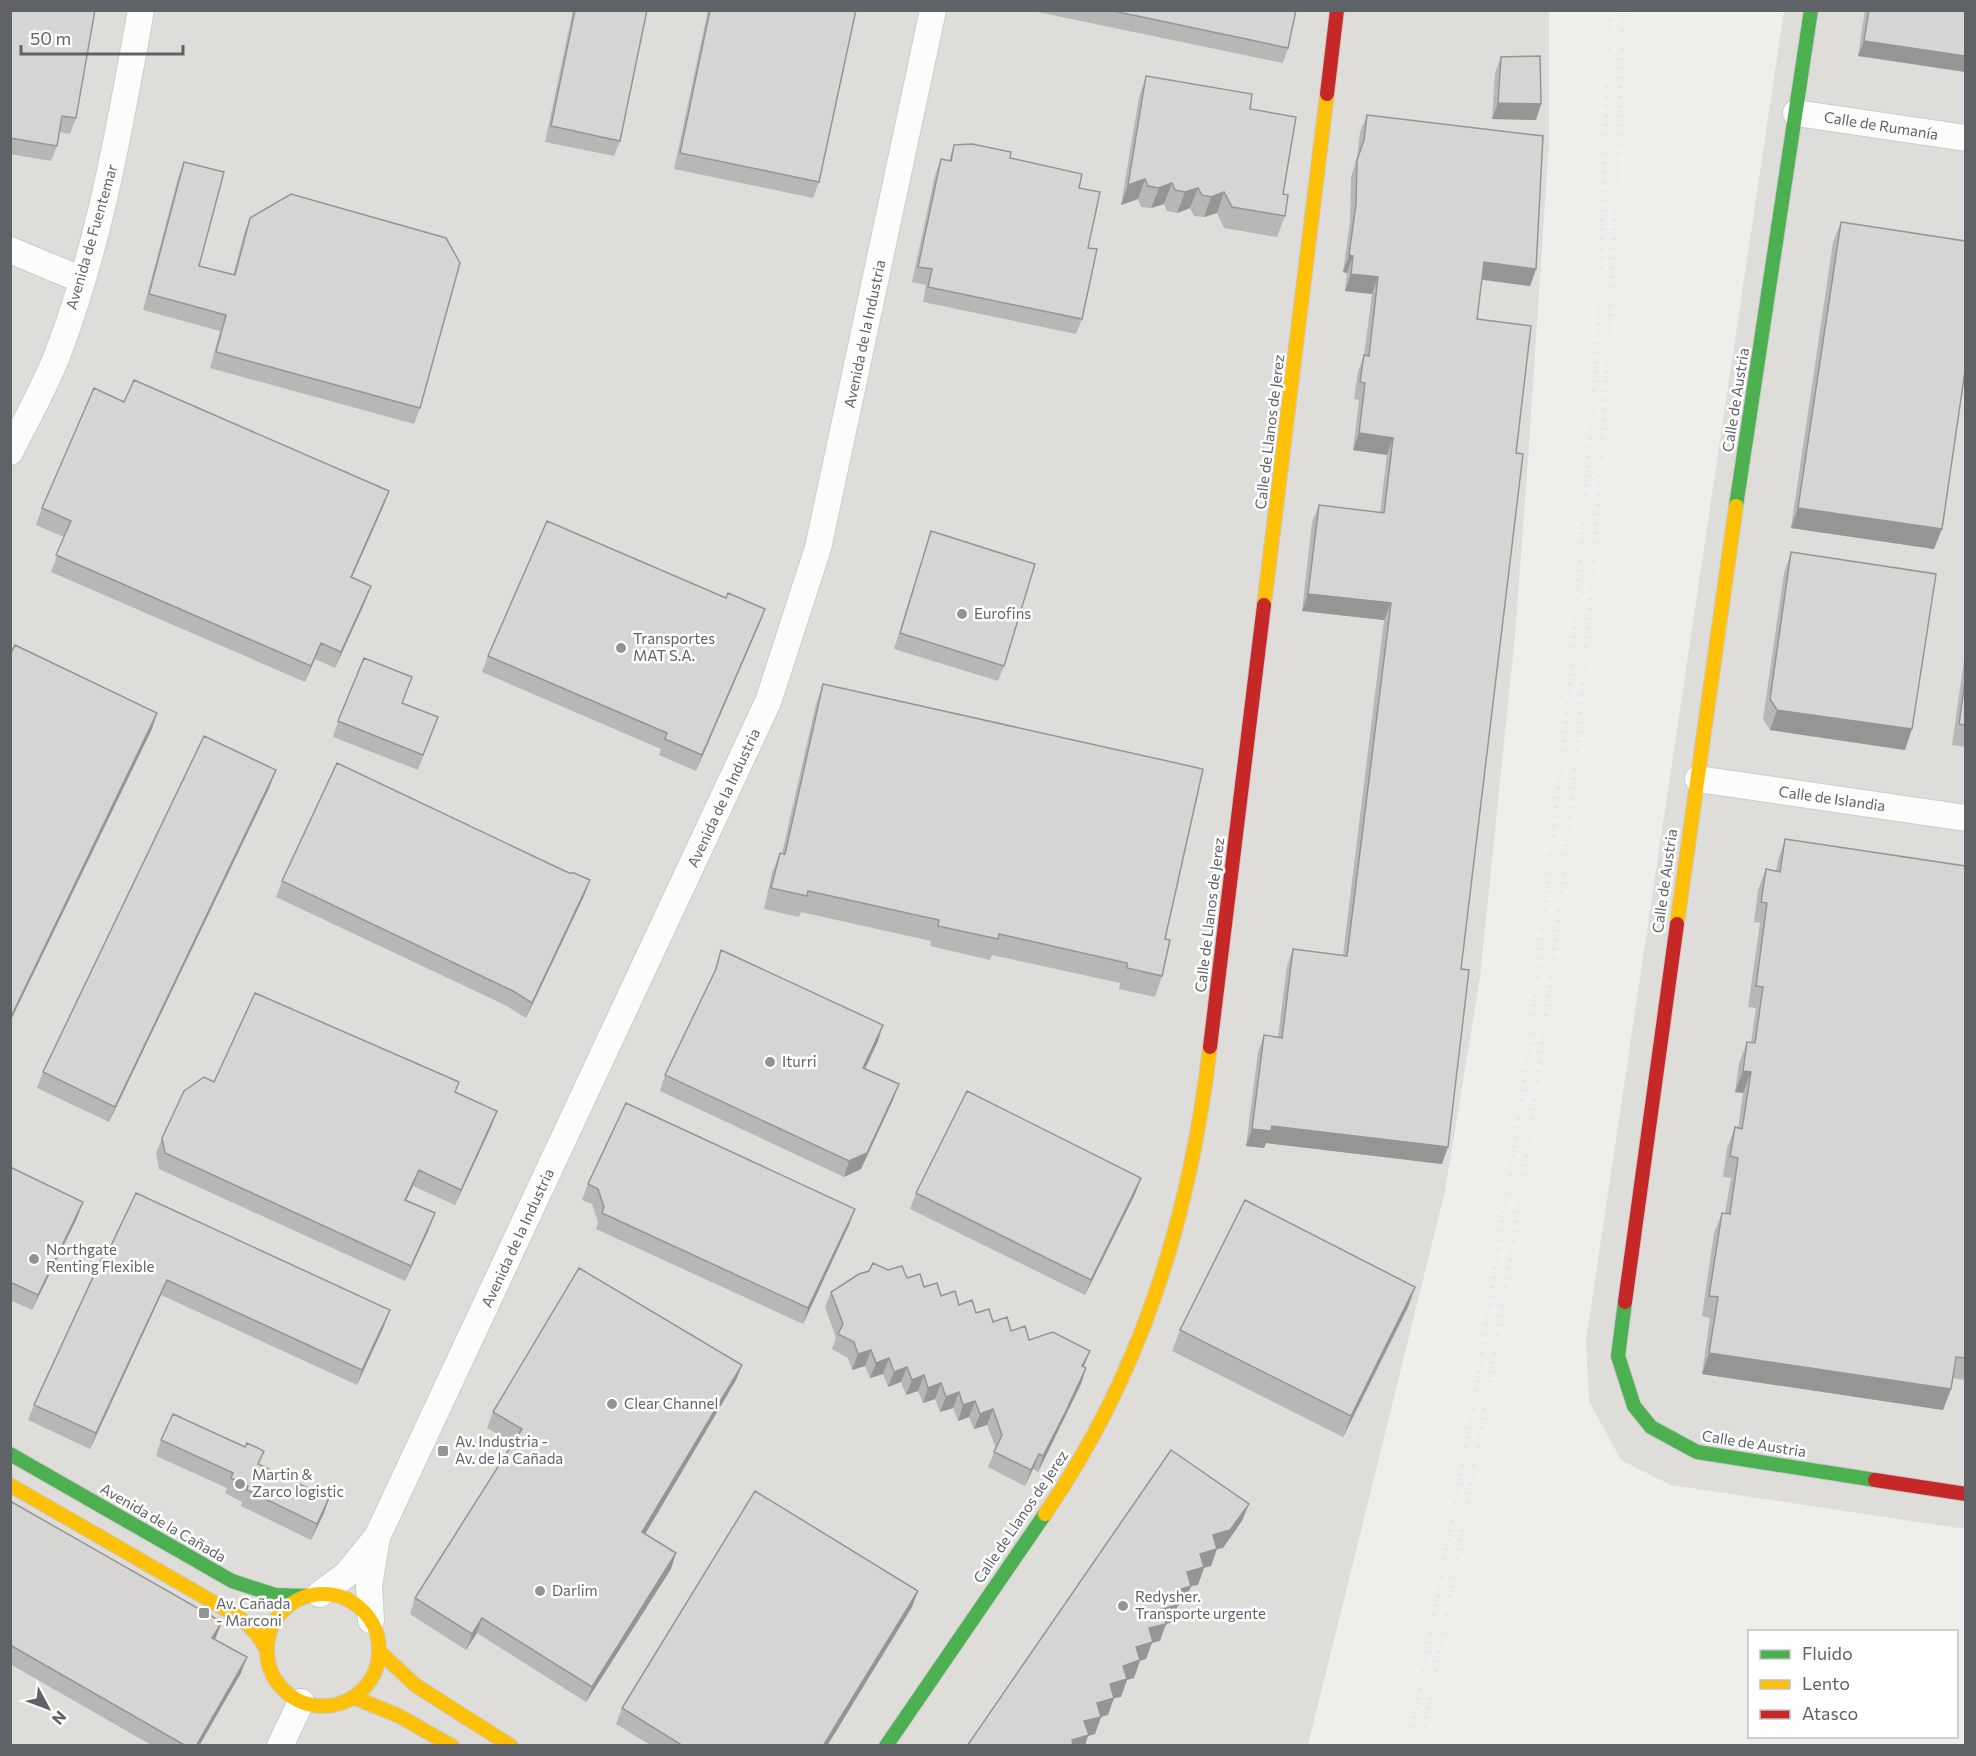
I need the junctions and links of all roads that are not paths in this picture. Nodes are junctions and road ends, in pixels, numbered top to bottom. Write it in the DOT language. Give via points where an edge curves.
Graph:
graph roads {
  1 [pos="141,10"];
  2 [pos="933,10"];
  3 [pos="1337,10"];
  4 [pos="1811,10"];
  5 [pos="1796,113"];
  6 [pos="1965,138"];
  7 [pos="10,250"];
  8 [pos="82,280"];
  9 [pos="10,452"];
  10 [pos="1698,779"];
  11 [pos="1965,818"];
  12 [pos="10,1454"];
  13 [pos="10,1485"];
  14 [pos="1965,1494"];
  15 [pos="377,1537"];
  16 [pos="314,1595"];
  17 [pos="371,1620"];
  18 [pos="267,1650"];
  19 [pos="379,1651"];
  20 [pos="353,1697"];
  21 [pos="301,1702"];
  22 [pos="280,1746"];
  23 [pos="452,1746"];
  24 [pos="511,1746"];
  25 [pos="886,1746"];
  1 -- 8 [label="street, Avenida de Fuentemar" via="112,168"];
  2 -- 15 [label="street, Avenida de la Industria" via="819,548 768,702"];
  3 -- 25 [label="street, Calle de Llanos de Jerez" via="1207,1074 1183,1208 1149,1317 1093,1436 1061,1491"];
  4 -- 5 [label="street, Calle de Austria"];
  5 -- 6 [label="street, Calle de Rumanía"];
  5 -- 10 [label="street, Calle de Austria"];
  7 -- 8 [label="street"];
  8 -- 9 [label="street, Avenida de Fuentemar" via="58,354"];
  10 -- 11 [label="street, Calle de Islandia"];
  10 -- 14 [label="street, Calle de Austria" via="1618,1356 1625,1390 1638,1417 1666,1439 1697,1452"];
  12 -- 16 [label="street, Avenida de la Cañada" via="232,1581 275,1595"];
  13 -- 18 [label="street" via="239,1617"];
  15 -- 16 [label="street, Avenida de la Industria" via="346,1575"];
  15 -- 17 [label="street, Avenida de la Industria" via="369,1586"];
  16 -- 17 [label="street" via="340,1596 358,1605"];
  16 -- 18 [label="street" via="291,1604 278,1617"];
  17 -- 19 [label="street"];
  18 -- 21 [label="street" via="276,1681"];
  19 -- 20 [label="street" via="368,1684"];
  19 -- 24 [label="street" via="415,1685"];
  20 -- 21 [label="street" via="335,1705"];
  20 -- 23 [label="street" via="399,1716"];
  21 -- 22 [label="street"];
}
